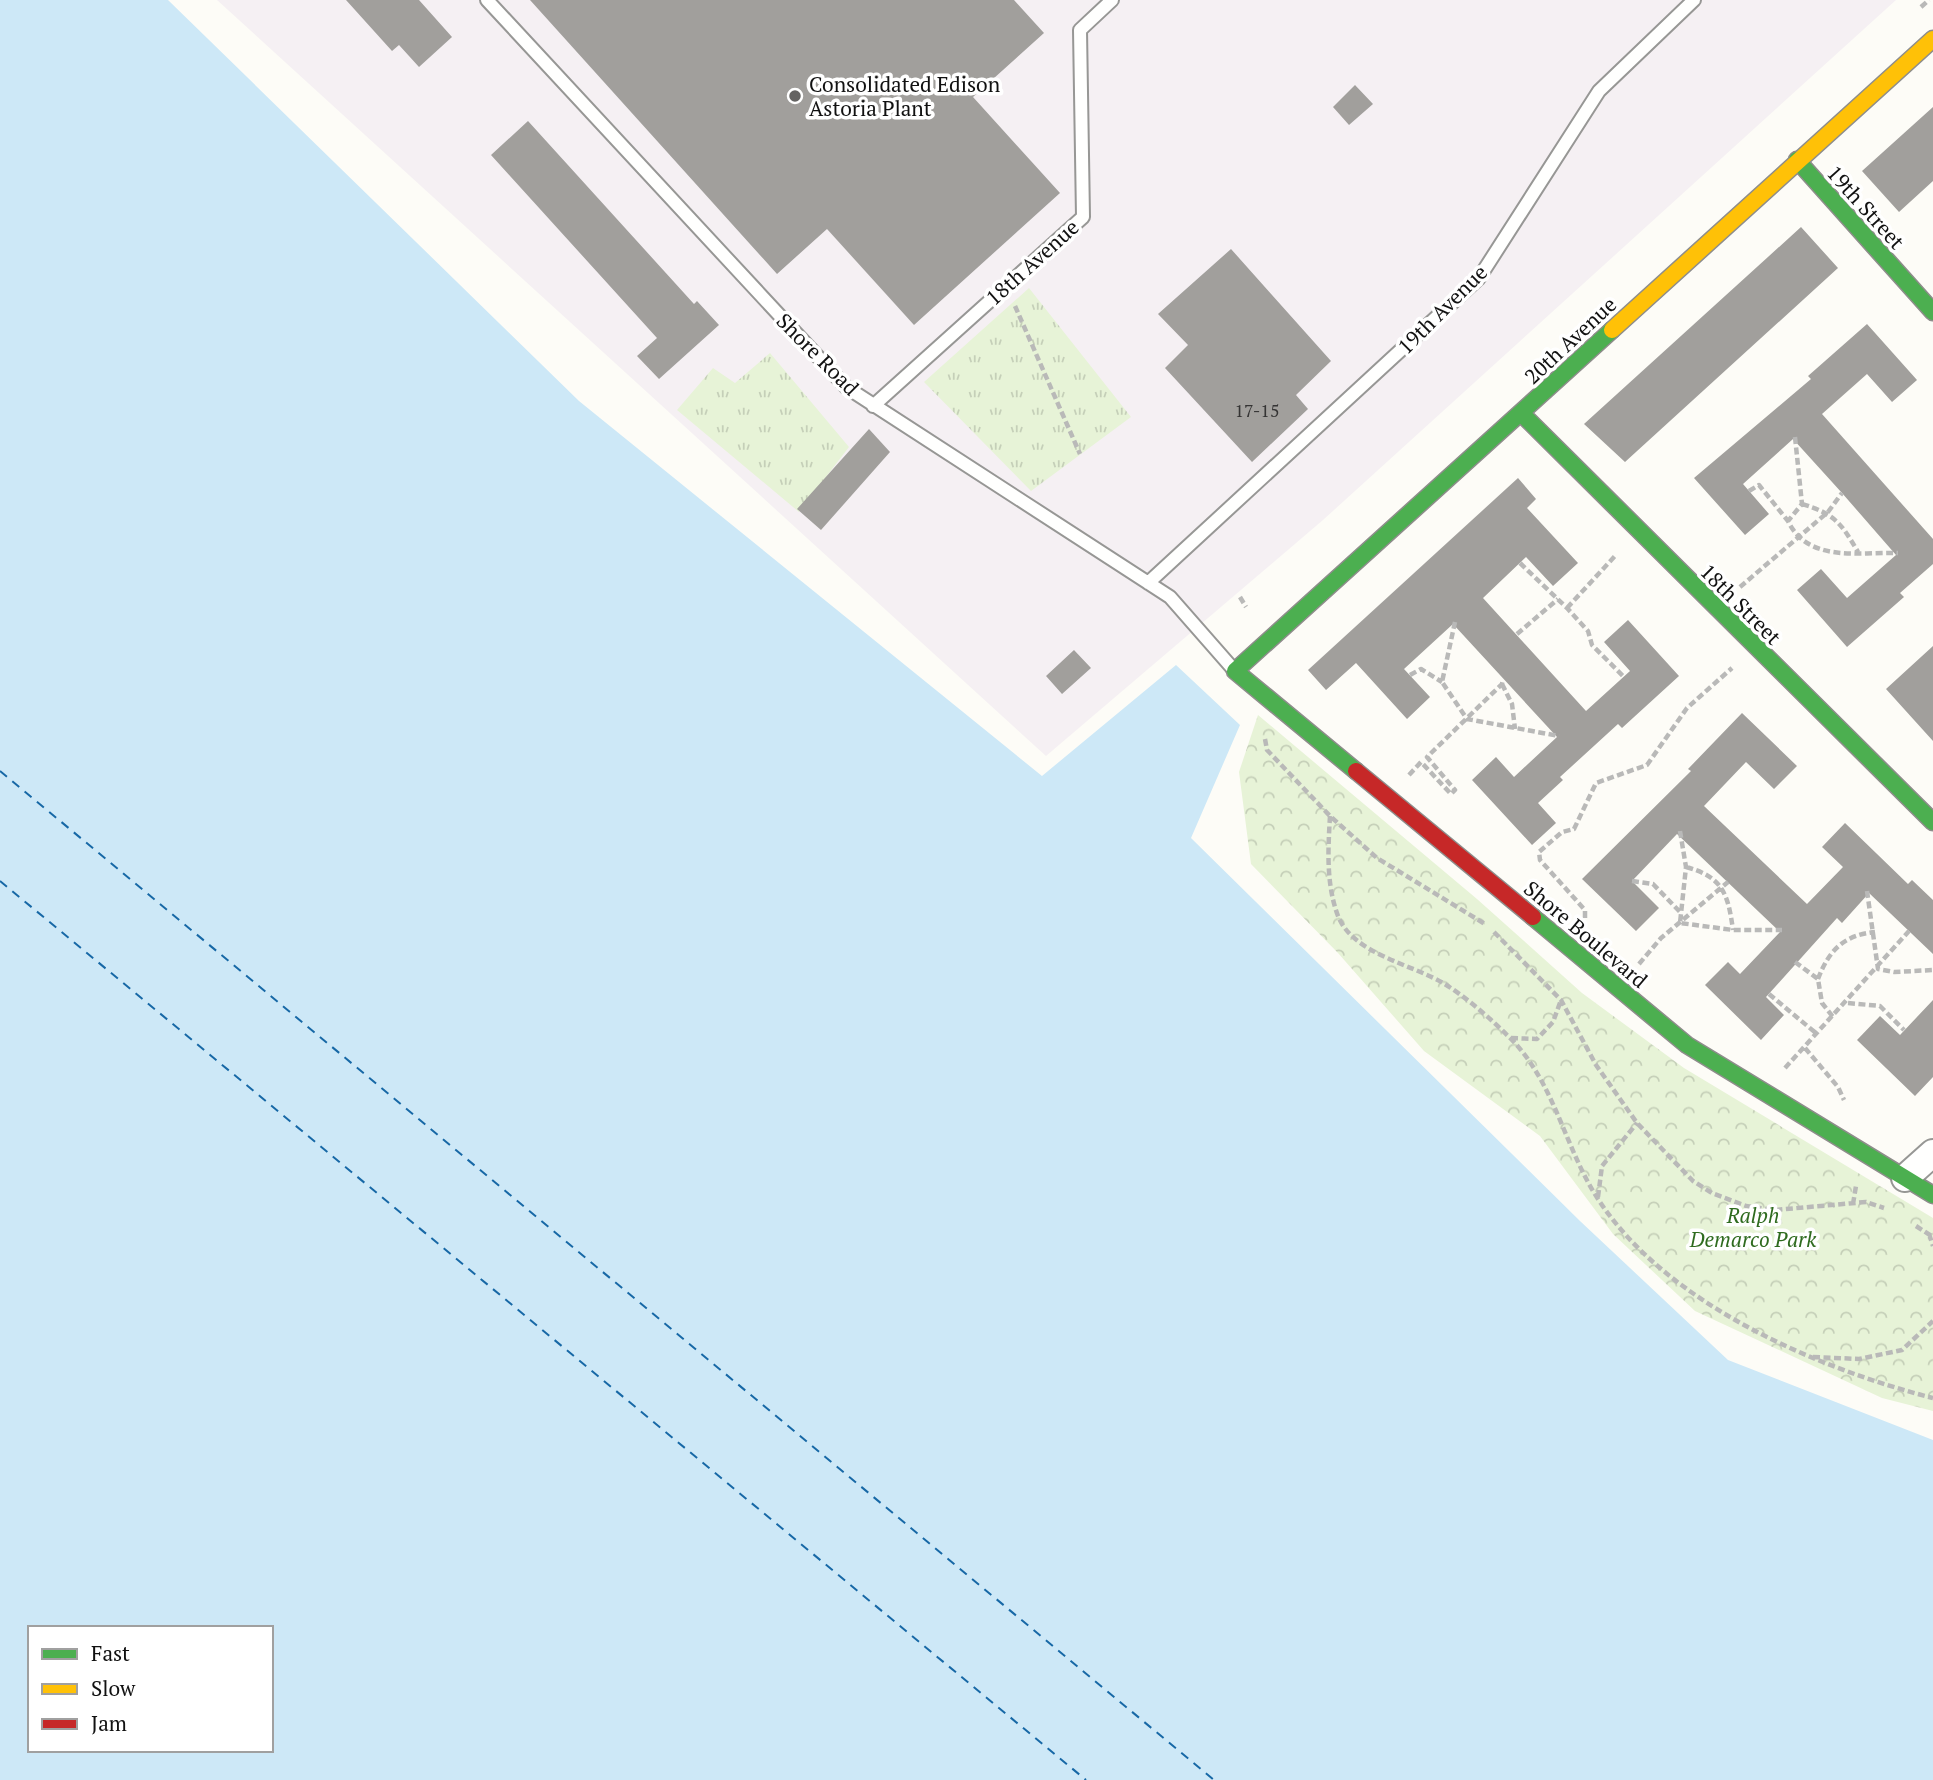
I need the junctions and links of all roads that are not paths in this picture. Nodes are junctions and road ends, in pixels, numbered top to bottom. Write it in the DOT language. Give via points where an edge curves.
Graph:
graph roads {
  1 [pos="486,0"];
  2 [pos="1112,0"];
  3 [pos="1694,0"];
  4 [pos="1933,39"];
  5 [pos="1797,160"];
  6 [pos="1933,312"];
  7 [pos="873,406"];
  8 [pos="1522,414"];
  9 [pos="1148,583"];
  10 [pos="1236,671"];
  11 [pos="1933,822"];
  12 [pos="1933,1153"];
  13 [pos="1905,1178"];
  14 [pos="1933,1195"];
  1 -- 7 [label="lane, Shore Road" via="846,387"];
  2 -- 7 [label="lane, 18th Avenue" via="1080,30 1083,217"];
  3 -- 9 [label="lane, 19th Avenue" via="1599,91 1479,278"];
  4 -- 5 [label="street, 20th Avenue"];
  5 -- 6 [label="street, 19th Street"];
  5 -- 8 [label="street, 20th Avenue"];
  7 -- 9 [label="lane, Shore Road"];
  8 -- 10 [label="street, 20th Avenue"];
  8 -- 11 [label="street, 18th Street"];
  9 -- 10 [label="lane, Shore Road" via="1170,597"];
  10 -- 13 [label="street, Shore Boulevard" via="1688,1045"];
  12 -- 13 [label="street"];
  13 -- 14 [label="street, Shore Boulevard"];
}
